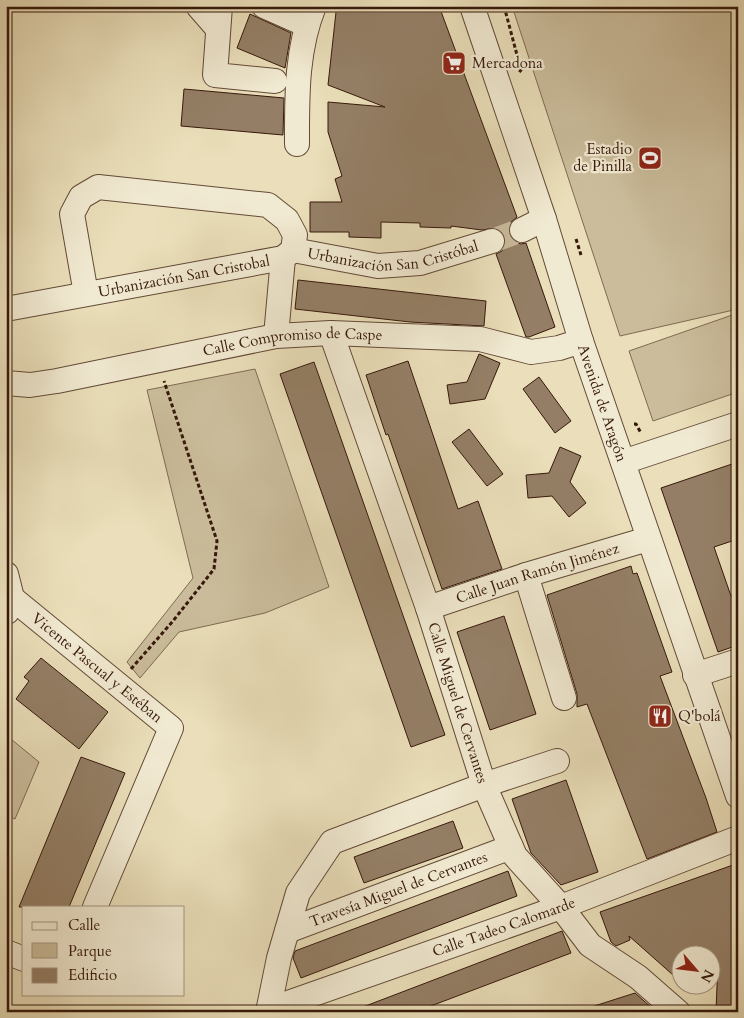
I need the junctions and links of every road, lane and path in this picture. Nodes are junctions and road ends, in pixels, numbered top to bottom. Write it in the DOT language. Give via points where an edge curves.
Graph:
graph roads {
  1 [pos="198,6"];
  2 [pos="264,6"];
  3 [pos="472,6"];
  4 [pos="504,6"];
  5 [pos="310,16"];
  6 [pos="219,18"];
  7 [pos="516,78"];
  8 [pos="275,80"];
  9 [pos="297,144"];
  10 [pos="544,218"];
  11 [pos="522,230"];
  12 [pos="492,241"];
  13 [pos="288,254"];
  14 [pos="86,294"];
  15 [pos="6,309"];
  16 [pos="331,333"];
  17 [pos="276,336"];
  18 [pos="581,341"];
  19 [pos="157,360"];
  20 [pos="6,383"];
  21 [pos="738,424"];
  22 [pos="628,426"];
  23 [pos="645,436"];
  24 [pos="623,462"];
  25 [pos="648,539"];
  26 [pos="6,574"];
  27 [pos="526,575"];
  28 [pos="9,606"];
  29 [pos="428,608"];
  30 [pos="738,661"];
  31 [pos="695,675"];
  32 [pos="118,685"];
  33 [pos="564,698"];
  34 [pos="557,760"];
  35 [pos="484,785"];
  36 [pos="738,796"];
  37 [pos="738,838"];
  38 [pos="511,847"];
  39 [pos="95,906"];
  40 [pos="561,907"];
  41 [pos="286,931"];
  42 [pos="6,952"];
  43 [pos="22,958"];
  44 [pos="268,1011"];
  45 [pos="678,1012"];
  1 -- 6 [label="street"];
  2 -- 5 [label="street"];
  3 -- 10 [label="street, Avenida de Aragón"];
  4 -- 7 [label="path" via="521,70"];
  5 -- 9 [label="street" via="297,85"];
  6 -- 8 [label="street" via="215,75"];
  10 -- 11 [label="street"];
  10 -- 18 [label="street, Avenida de Aragón"];
  12 -- 13 [label="street, Urbanización San Cristóbal" via="420,263 378,266"];
  13 -- 14 [label="street, Urbanización San Cristobal"];
  13 -- 14 [label="street, Urbanización San Cristobal" via="295,235 287,220 268,205 98,187 81,197 72,214"];
  13 -- 17 [label="street, Urbanización San Cristobal"];
  14 -- 15 [label="street, Urbanización San Cristobal"];
  16 -- 17 [label="street, Calle Compromiso de Caspe"];
  16 -- 18 [label="street, Calle Compromiso de Caspe" via="480,339 531,352"];
  16 -- 29 [label="street, Calle Miguel de Cervantes"];
  17 -- 19 [label="street, Calle Compromiso de Caspe"];
  18 -- 24 [label="street, Avenida de Aragón"];
  19 -- 20 [label="street, Calle Compromiso de Caspe" via="30,385"];
  19 -- 32 [label="path" via="217,541 214,569"];
  21 -- 24 [label="street"];
  22 -- 23 [label="path" via="636,424"];
  24 -- 25 [label="street, Avenida de Aragón"];
  25 -- 27 [label="street, Calle Juan Ramón Jiménez"];
  25 -- 31 [label="street, Avenida de Aragón"];
  26 -- 28 [label="street"];
  27 -- 29 [label="street, Calle Juan Ramón Jiménez"];
  27 -- 33 [label="street"];
  28 -- 32 [label="street, Vicente Pascual y Estéban"];
  29 -- 35 [label="street, Calle Miguel de Cervantes"];
  30 -- 31 [label="street"];
  31 -- 36 [label="street, Avenida de Aragón"];
  32 -- 39 [label="street, Vicente Pascual y Estéban" via="171,728"];
  34 -- 35 [label="street"];
  35 -- 38 [label="street, Calle Miguel de Cervantes"];
  35 -- 41 [label="street" via="332,842 298,893"];
  37 -- 40 [label="street, Calle Tadeo Calomarde"];
  38 -- 40 [label="street, Calle Miguel de Cervantes" via="515,856"];
  38 -- 41 [label="street, Travesía Miguel de Cervantes"];
  40 -- 44 [label="street, Calle Tadeo Calomarde"];
  40 -- 45 [label="street, Calle Miguel de Cervantes" via="590,945 638,977"];
  41 -- 44 [label="street"];
  42 -- 43 [label="street"];
}
